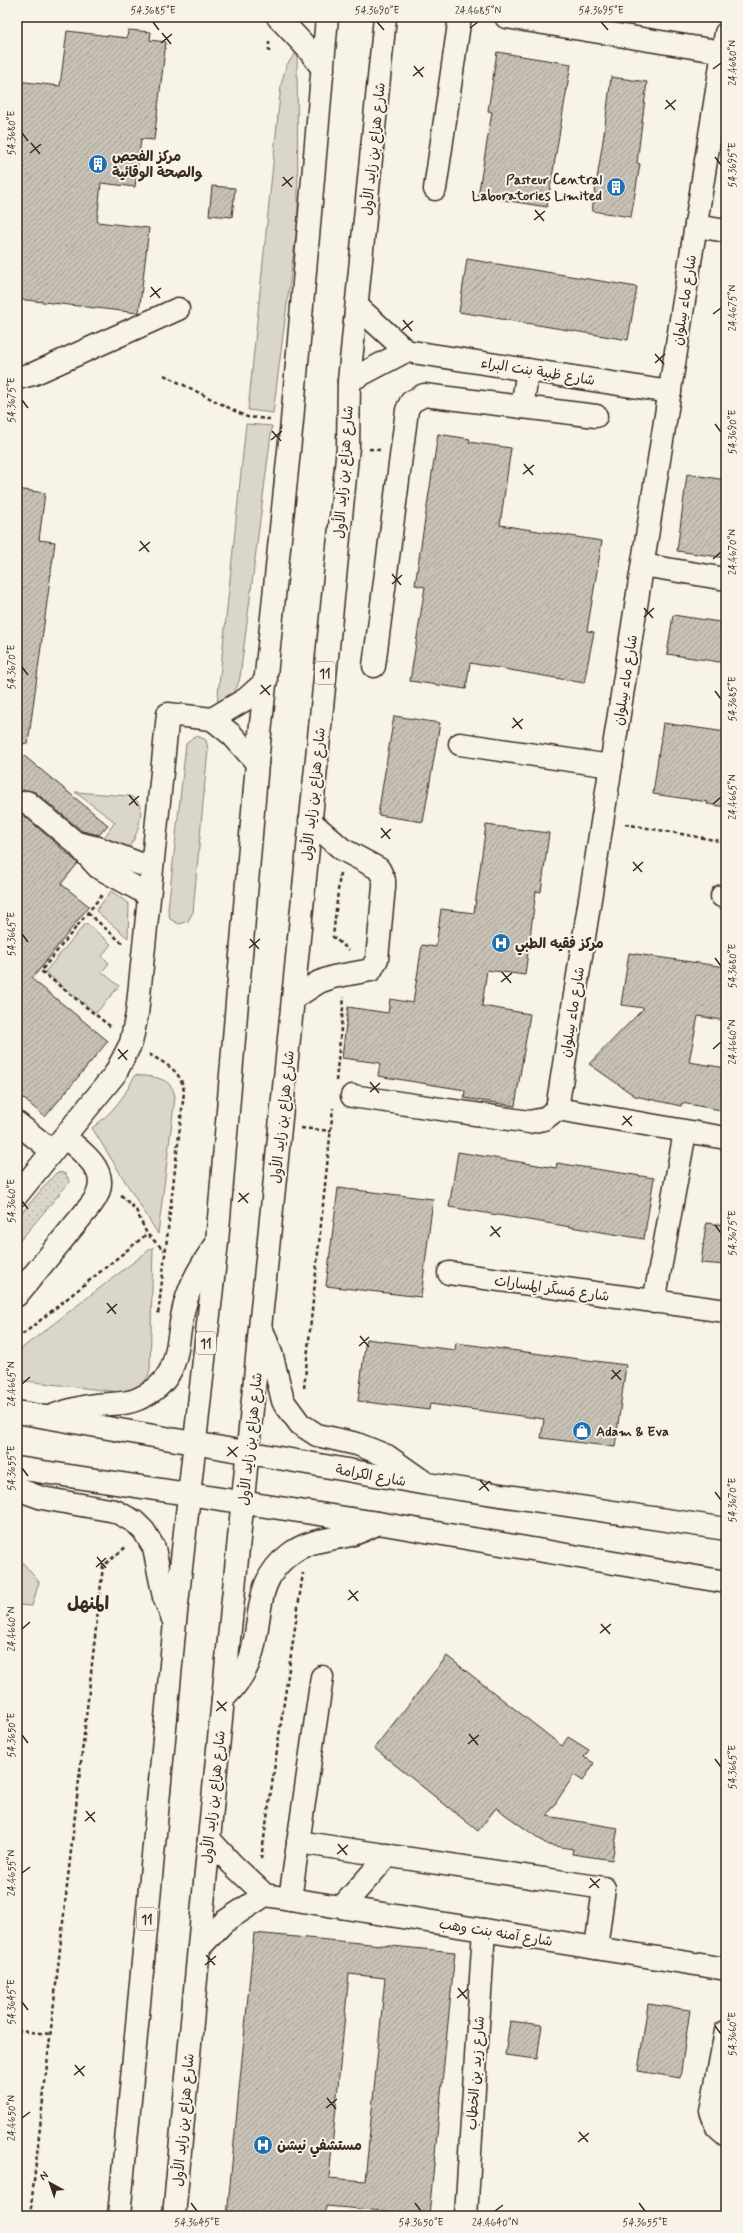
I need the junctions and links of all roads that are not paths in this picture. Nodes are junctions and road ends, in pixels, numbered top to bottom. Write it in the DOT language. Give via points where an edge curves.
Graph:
graph roads {
  1 [pos="278,17"];
  2 [pos="327,17"];
  3 [pos="385,17"];
  4 [pos="460,17"];
  5 [pos="506,17"];
  6 [pos="724,43"];
  7 [pos="323,69"];
  8 [pos="435,190"];
  9 [pos="696,226"];
  10 [pos="726,232"];
  11 [pos="357,306"];
  12 [pos="178,309"];
  13 [pos="406,351"];
  14 [pos="528,370"];
  15 [pos="17,378"];
  16 [pos="349,381"];
  17 [pos="670,392"];
  18 [pos="522,407"];
  19 [pos="596,416"];
  20 [pos="643,565"];
  21 [pos="726,579"];
  22 [pos="374,666"];
  23 [pos="266,681"];
  24 [pos="212,719"];
  25 [pos="460,744"];
  26 [pos="257,763"];
  27 [pos="611,766"];
  28 [pos="27,802"];
  29 [pos="310,821"];
  30 [pos="76,843"];
  31 [pos="151,868"];
  32 [pos="149,895"];
  33 [pos="294,998"];
  34 [pos="340,1093"];
  35 [pos="557,1109"];
  36 [pos="17,1123"];
  37 [pos="685,1132"];
  38 [pos="726,1138"];
  39 [pos="58,1144"];
  40 [pos="19,1189"];
  41 [pos="218,1242"];
  42 [pos="449,1273"];
  43 [pos="17,1294"];
  44 [pos="654,1302"];
  45 [pos="726,1311"];
  46 [pos="261,1329"];
  47 [pos="17,1412"];
  48 [pos="47,1417"];
  49 [pos="195,1444"];
  50 [pos="248,1454"];
  51 [pos="17,1468"];
  52 [pos="427,1484"];
  53 [pos="17,1489"];
  54 [pos="189,1494"];
  55 [pos="244,1502"];
  56 [pos="378,1523"];
  57 [pos="726,1529"];
  58 [pos="726,1582"];
  59 [pos="174,1622"];
  60 [pos="322,1677"];
  61 [pos="223,1699"];
  62 [pos="209,1839"];
  63 [pos="298,1842"];
  64 [pos="388,1855"];
  65 [pos="261,1891"];
  66 [pos="290,1899"];
  67 [pos="342,1907"];
  68 [pos="484,1930"];
  69 [pos="199,1948"];
  70 [pos="596,1948"];
  71 [pos="726,1969"];
  72 [pos="726,2031"];
  73 [pos="726,2135"];
  74 [pos="119,2216"];
  75 [pos="174,2216"];
  76 [pos="466,2216"];
  1 -- 7 [label="main road" via="308,48"];
  2 -- 7 [label="main road, 11"];
  3 -- 11 [label="main road, شارع هزاع بن زايد الأول / 11"];
  4 -- 8 [label="main road"];
  5 -- 6 [label="main road"];
  6 -- 9 [label="main road, شارع ماء سِلوان"];
  7 -- 23 [label="main road, 11"];
  9 -- 10 [label="main road"];
  9 -- 17 [label="main road, شارع ماء سِلوان"];
  11 -- 13 [label="main road"];
  11 -- 16 [label="main road, شارع هزاع بن زايد الأول / 11"];
  12 -- 15 [label="main road" via="38,372"];
  13 -- 14 [label="main road, شارع ظبية بنت البراء"];
  13 -- 16 [label="main road"];
  14 -- 17 [label="main road, شارع ظبية بنت البراء"];
  14 -- 18 [label="main road"];
  16 -- 29 [label="main road, شارع هزاع بن زايد الأول / 11" via="348,447"];
  17 -- 20 [label="main road, شارع ماء سِلوان"];
  18 -- 19 [label="main road"];
  18 -- 22 [label="main road" via="424,395 411,402 407,410"];
  20 -- 21 [label="main road"];
  20 -- 27 [label="main road, شارع ماء سِلوان"];
  23 -- 24 [label="main road" via="246,699"];
  23 -- 26 [label="main road, 11"];
  24 -- 26 [label="main road" via="236,739"];
  24 -- 31 [label="main road" via="168,714"];
  25 -- 27 [label="main road"];
  26 -- 41 [label="main road, 11"];
  27 -- 35 [label="main road, شارع ماء سِلوان"];
  28 -- 30 [label="main road"];
  29 -- 33 [label="main road, شارع هزاع بن زايد الأول / 11"];
  29 -- 33 [label="main road" via="342,849 379,869 384,880 376,963 367,972 347,974 319,982"];
  30 -- 31 [label="main road"];
  30 -- 32 [label="main road" via="98,867"];
  31 -- 32 [label="main road"];
  32 -- 39 [label="main road" via="137,1014 131,1043 115,1074"];
  33 -- 46 [label="main road, شارع هزاع بن زايد الأول / 11"];
  34 -- 35 [label="main road" via="529,1122 544,1119"];
  35 -- 37 [label="main road"];
  36 -- 39 [label="main road"];
  37 -- 38 [label="main road"];
  37 -- 44 [label="main road"];
  39 -- 40 [label="main road"];
  39 -- 43 [label="main road" via="95,1165 101,1182 97,1198"];
  41 -- 48 [label="main road" via="190,1288 182,1317 178,1353 167,1376 158,1386 149,1394 126,1403 80,1408"];
  41 -- 49 [label="main road, 11"];
  42 -- 44 [label="main road, شارع مَسكَر المِسارات"];
  44 -- 45 [label="main road, شارع مَسكَر المِسارات"];
  46 -- 50 [label="main road, شارع هزاع بن زايد الأول / 11"];
  46 -- 52 [label="main road" via="272,1356 283,1401 292,1416 317,1435 357,1444 387,1456"];
  47 -- 48 [label="main road, شارع الكرامة"];
  48 -- 49 [label="main road, شارع الكرامة"];
  49 -- 50 [label="main road, شارع الكرامة"];
  49 -- 54 [label="main road, 11"];
  50 -- 52 [label="main road, شارع الكرامة"];
  50 -- 55 [label="main road, شارع هزاع بن زايد الأول / 11"];
  51 -- 54 [label="main road"];
  52 -- 57 [label="main road, شارع الكرامة"];
  53 -- 59 [label="main road" via="42,1498 115,1511 130,1519 144,1531 154,1548 164,1597"];
  54 -- 55 [label="main road"];
  54 -- 59 [label="main road, 11"];
  55 -- 56 [label="main road"];
  55 -- 61 [label="main road, شارع هزاع بن زايد الأول / 11"];
  56 -- 58 [label="main road"];
  56 -- 61 [label="main road" via="352,1534 312,1542 281,1562 267,1581 259,1604 251,1655 240,1679"];
  59 -- 74 [label="main road, 11"];
  60 -- 63 [label="main road"];
  61 -- 62 [label="main road, شارع هزاع بن زايد الأول / 11"];
  62 -- 65 [label="main road"];
  62 -- 69 [label="main road, شارع هزاع بن زايد الأول / 11"];
  63 -- 64 [label="main road"];
  63 -- 66 [label="main road"];
  64 -- 67 [label="main road"];
  64 -- 70 [label="main road" via="604,1888"];
  65 -- 66 [label="main road, شارع آمنه بنت وهب"];
  65 -- 69 [label="main road" via="224,1922"];
  66 -- 67 [label="main road, شارع آمنه بنت وهب"];
  67 -- 68 [label="main road, شارع آمنه بنت وهب"];
  68 -- 70 [label="main road, شارع آمنه بنت وهب"];
  68 -- 76 [label="main road, شارع زيد بن الخطاب"];
  69 -- 75 [label="main road, شارع هزاع بن زايد الأول / 11"];
  70 -- 71 [label="main road, شارع آمنه بنت وهب"];
  72 -- 73 [label="main road" via="711,2111 717,2127"];
}
